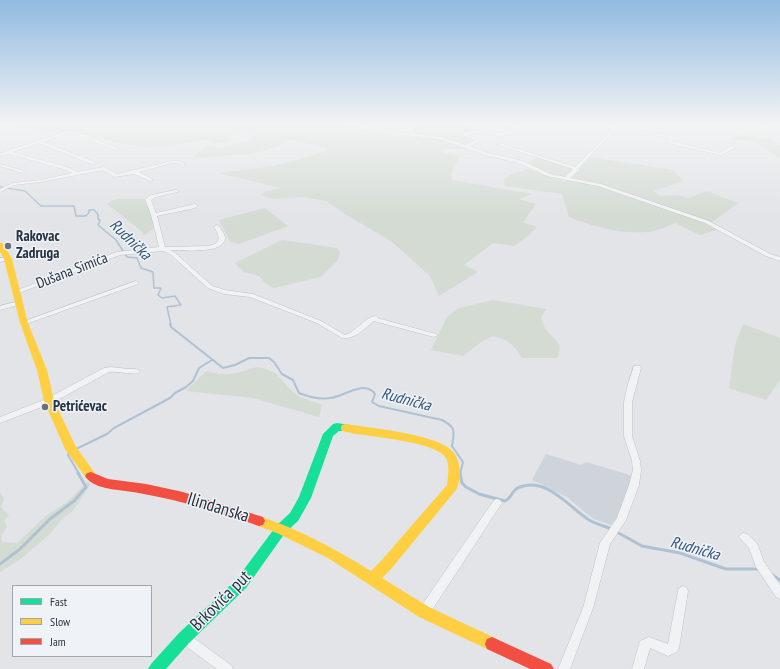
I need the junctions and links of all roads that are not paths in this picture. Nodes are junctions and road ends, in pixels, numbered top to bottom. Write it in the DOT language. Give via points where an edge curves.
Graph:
graph roads {
  1 [pos="16,154"];
  2 [pos="70,154"];
  3 [pos="488,154"];
  4 [pos="530,154"];
  5 [pos="591,154"];
  6 [pos="93,163"];
  7 [pos="183,164"];
  8 [pos="0,165"];
  9 [pos="577,169"];
  10 [pos="22,172"];
  11 [pos="135,172"];
  12 [pos="75,174"];
  13 [pos="567,178"];
  14 [pos="150,180"];
  15 [pos="1,190"];
  16 [pos="176,191"];
  17 [pos="195,206"];
  18 [pos="154,215"];
  19 [pos="217,227"];
  20 [pos="0,244"];
  21 [pos="162,248"];
  22 [pos="780,259"];
  23 [pos="4,260"];
  24 [pos="136,283"];
  25 [pos="17,292"];
  26 [pos="19,303"];
  27 [pos="0,308"];
  28 [pos="24,323"];
  29 [pos="434,335"];
  30 [pos="637,368"];
  31 [pos="136,371"];
  32 [pos="49,401"];
  33 [pos="0,420"];
  34 [pos="497,503"];
  35 [pos="281,529"];
  36 [pos="744,537"];
  37 [pos="372,578"];
  38 [pos="683,591"];
  39 [pos="780,594"];
  40 [pos="424,612"];
  41 [pos="184,638"];
  42 [pos="156,669"];
  43 [pos="227,669"];
  44 [pos="546,669"];
  45 [pos="564,669"];
  46 [pos="638,669"];
  1 -- 12 [label="street" via="68,169"];
  2 -- 6 [label="street"];
  3 -- 13 [label="street" via="522,162 549,175"];
  4 -- 9 [label="street"];
  5 -- 9 [label="street"];
  7 -- 11 [label="street" via="172,162"];
  8 -- 10 [label="street"];
  9 -- 13 [label="street"];
  11 -- 12 [label="street" via="116,176 104,168"];
  11 -- 14 [label="street"];
  12 -- 15 [label="street" via="9,186"];
  13 -- 22 [label="street" via="617,191 707,222"];
  16 -- 18 [label="street" via="149,197"];
  17 -- 18 [label="street"];
  18 -- 21 [label="street"];
  19 -- 21 [label="street, Dušana Simića" via="222,236 221,242 209,248"];
  20 -- 23 [label="street, Ilindanska"];
  21 -- 25 [label="street, Dušana Simića" via="119,253"];
  21 -- 29 [label="street" via="172,253 210,287 224,292 251,295 319,322 340,336 352,335 374,318"];
  23 -- 25 [label="street, Ilindanska"];
  24 -- 28 [label="street"];
  25 -- 26 [label="street, Ilindanska"];
  26 -- 27 [label="street"];
  26 -- 28 [label="street, Ilindanska"];
  28 -- 32 [label="street, Ilindanska" via="42,370"];
  30 -- 45 [label="street" via="628,402 628,436 637,470 634,485 625,512 605,543 588,608"];
  31 -- 32 [label="street" via="127,373 116,368 107,370"];
  32 -- 33 [label="street"];
  32 -- 35 [label="street, Ilindanska" via="73,451 90,475 101,482 182,497"];
  34 -- 40 [label="street"];
  35 -- 37 [label="street, Ilindanska" via="333,554"];
  35 -- 37 [label="street, Brkovića put" via="301,506 326,440 333,429 341,427 402,437 443,449 452,459 452,487"];
  35 -- 41 [label="street, Brkovića put" via="241,584"];
  36 -- 39 [label="street" via="753,546 766,575"];
  37 -- 40 [label="street, Ilindanska"];
  38 -- 46 [label="street" via="673,648 668,650 646,643"];
  40 -- 44 [label="street, Ilindanska"];
  41 -- 42 [label="street, Brkovića put"];
  41 -- 43 [label="street"];
}
